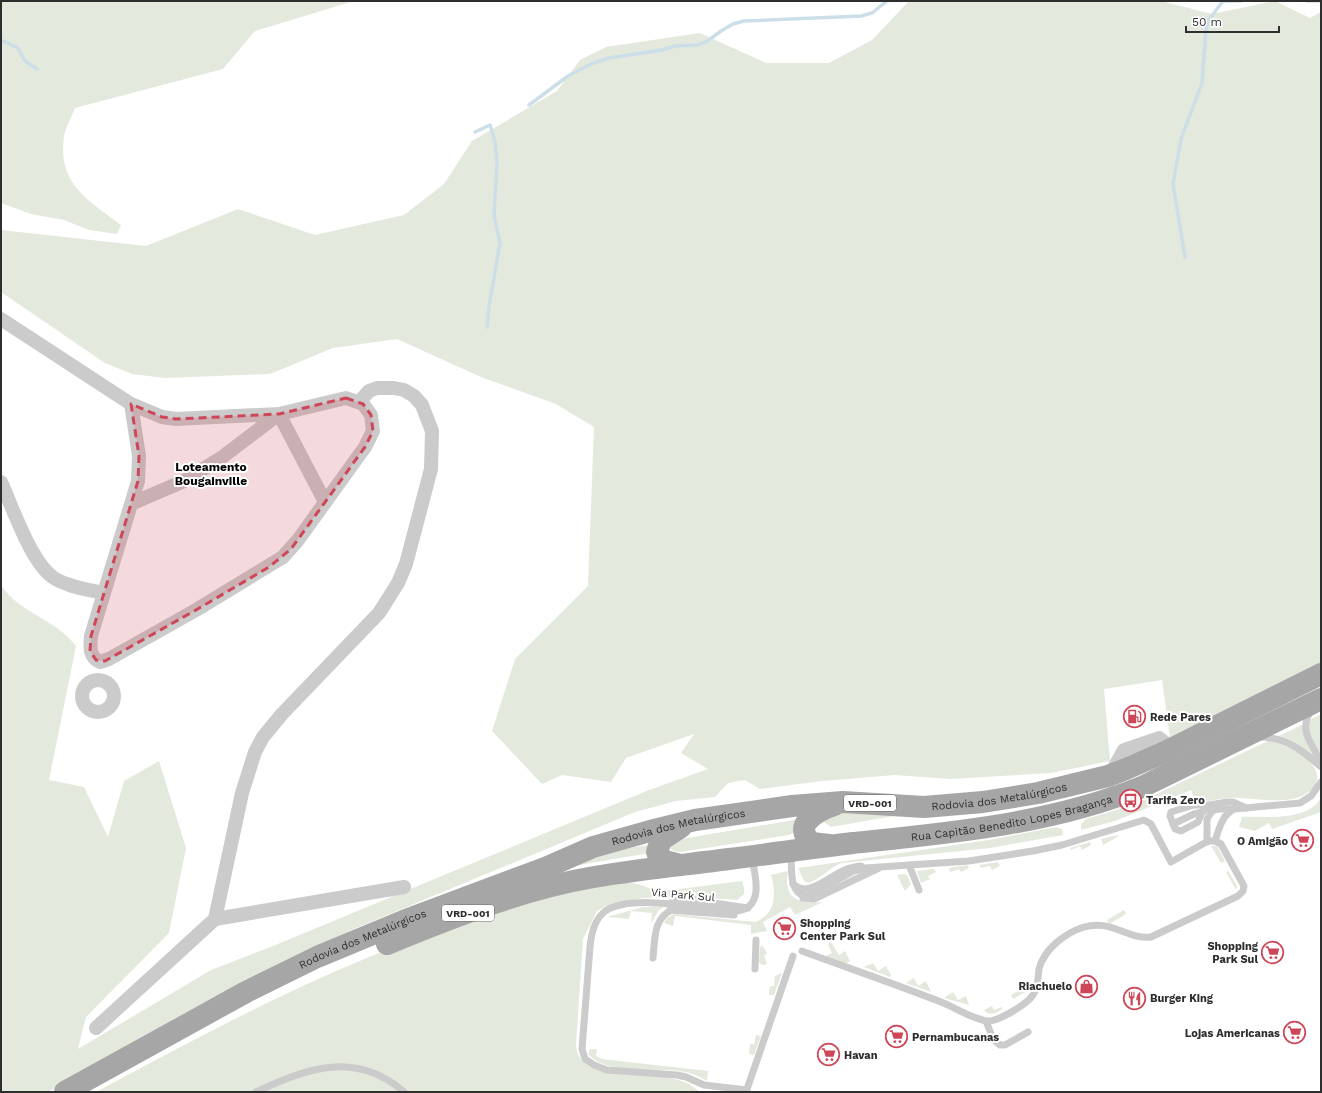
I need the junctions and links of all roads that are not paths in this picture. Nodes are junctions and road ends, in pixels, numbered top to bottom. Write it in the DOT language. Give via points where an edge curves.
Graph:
graph roads {
  1 [pos="1,321"];
  2 [pos="359,402"];
  3 [pos="131,404"];
  4 [pos="280,414"];
  5 [pos="1,482"];
  6 [pos="326,502"];
  7 [pos="132,503"];
  8 [pos="103,593"];
  9 [pos="100,662"];
  10 [pos="1321,674"];
  11 [pos="99,680"];
  12 [pos="1319,700"];
  13 [pos="1233,742"];
  14 [pos="1321,764"];
  15 [pos="1321,767"];
  16 [pos="1321,782"];
  17 [pos="843,802"];
  18 [pos="1210,805"];
  19 [pos="1247,808"];
  20 [pos="1234,809"];
  21 [pos="695,820"];
  22 [pos="1215,841"];
  23 [pos="1207,842"];
  24 [pos="835,845"];
  25 [pos="791,851"];
  26 [pos="751,856"];
  27 [pos="680,865"];
  28 [pos="909,865"];
  29 [pos="881,866"];
  30 [pos="404,887"];
  31 [pos="794,887"];
  32 [pos="919,890"];
  33 [pos="657,903"];
  34 [pos="689,906"];
  35 [pos="747,909"];
  36 [pos="670,910"];
  37 [pos="215,919"];
  38 [pos="756,940"];
  39 [pos="802,951"];
  40 [pos="792,956"];
  41 [pos="653,958"];
  42 [pos="755,969"];
  43 [pos="986,1021"];
  44 [pos="96,1028"];
  45 [pos="1028,1032"];
  46 [pos="746,1091"];
  47 [pos="65,1092"];
  48 [pos="87,1092"];
  49 [pos="256,1092"];
  50 [pos="404,1092"];
  1 -- 3 [label="street"];
  2 -- 4 [label="street" via="346,398"];
  2 -- 6 [label="street" via="371,415 373,431"];
  2 -- 37 [label="street" via="377,388 404,390 422,405 432,431 431,469 406,564 398,583 379,613 263,737 255,752 242,793"];
  3 -- 4 [label="street" via="162,417 176,419"];
  3 -- 7 [label="street" via="139,469"];
  4 -- 6 [label="street"];
  4 -- 7 [label="street" via="221,458 184,481"];
  5 -- 8 [label="street" via="34,554 47,572 66,583"];
  6 -- 9 [label="street" via="291,549 269,567"];
  7 -- 8 [label="street"];
  8 -- 9 [label="street" via="90,645 92,657"];
  9 -- 11 [label="street"];
  10 -- 17 [label="main road, Rodovia dos Metalúrgicos / VRD-001" via="1172,748 1110,775 1038,793 983,802 924,807"];
  12 -- 13 [label="main road, Rua Capitão Benedito Lopes Bragança / VRD-001"];
  12 -- 14 [label="lane" via="1306,719 1304,728"];
  13 -- 15 [label="lane" via="1255,738 1280,739 1296,746"];
  13 -- 24 [label="main road, Rua Capitão Benedito Lopes Bragança / VRD-001" via="1142,787 1069,812 947,832"];
  16 -- 19 [label="lane" via="1315,792 1304,801"];
  17 -- 21 [label="main road, Rodovia dos Metalúrgicos / VRD-001" via="792,806"];
  17 -- 24 [label="main road" via="818,810 806,825 806,836 812,843"];
  18 -- 18 [label="lane" via="1194,804 1173,812 1170,816 1177,831 1198,822 1202,812"];
  18 -- 19 [label="lane" via="1230,802"];
  19 -- 20 [label="lane"];
  20 -- 22 [label="lane" via="1222,821"];
  20 -- 23 [label="lane" via="1218,809 1210,813 1206,825"];
  21 -- 27 [label="main road" via="666,835 658,846 660,860"];
  21 -- 47 [label="main road, Rodovia dos Metalúrgicos / VRD-001" via="650,830 593,848 343,946 246,992"];
  22 -- 23 [label="lane"];
  22 -- 43 [label="lane" via="1223,846 1243,883 1241,894 1151,937 1106,925 1077,930 1063,938 1046,954 1040,965 1036,989 1030,998 1001,1018"];
  23 -- 28 [label="lane" via="1171,862 1151,824 1144,820 1062,845 1033,851 969,861"];
  24 -- 25 [label="main road, Rua Capitão Benedito Lopes Bragança / VRD-001"];
  25 -- 26 [label="main road, Rua Capitão Benedito Lopes Bragança / VRD-001"];
  25 -- 31 [label="lane"];
  26 -- 27 [label="main road, Rua Capitão Benedito Lopes Bragança / VRD-001"];
  26 -- 35 [label="lane" via="757,889 755,899"];
  27 -- 48 [label="main road, Rodovia dos Metalúrgicos / VRD-001" via="595,876 536,889 405,936 266,997"];
  28 -- 29 [label="lane"];
  28 -- 32 [label="lane"];
  29 -- 31 [label="lane" via="848,867 808,889"];
  29 -- 31 [label="lane" via="814,899 803,899 798,896"];
  30 -- 37 [label="street"];
  33 -- 34 [label="lane, Via Park Sul"];
  33 -- 35 [label="lane" via="693,900"];
  33 -- 46 [label="lane, Via Park Sul" via="631,904 606,911 595,926 589,951 582,1042 585,1059 594,1066 604,1069 681,1076 704,1085"];
  34 -- 35 [label="lane, Via Park Sul" via="736,911"];
  34 -- 36 [label="lane"];
  35 -- 36 [label="lane" via="731,915"];
  36 -- 41 [label="lane" via="662,916 658,924"];
  37 -- 44 [label="street"];
  38 -- 42 [label="lane"];
  39 -- 43 [label="lane" via="942,1002"];
  40 -- 46 [label="lane"];
  43 -- 45 [label="lane" via="994,1039 1000,1045 1006,1045"];
  49 -- 50 [label="lane" via="294,1074 337,1066 368,1072"];
}
